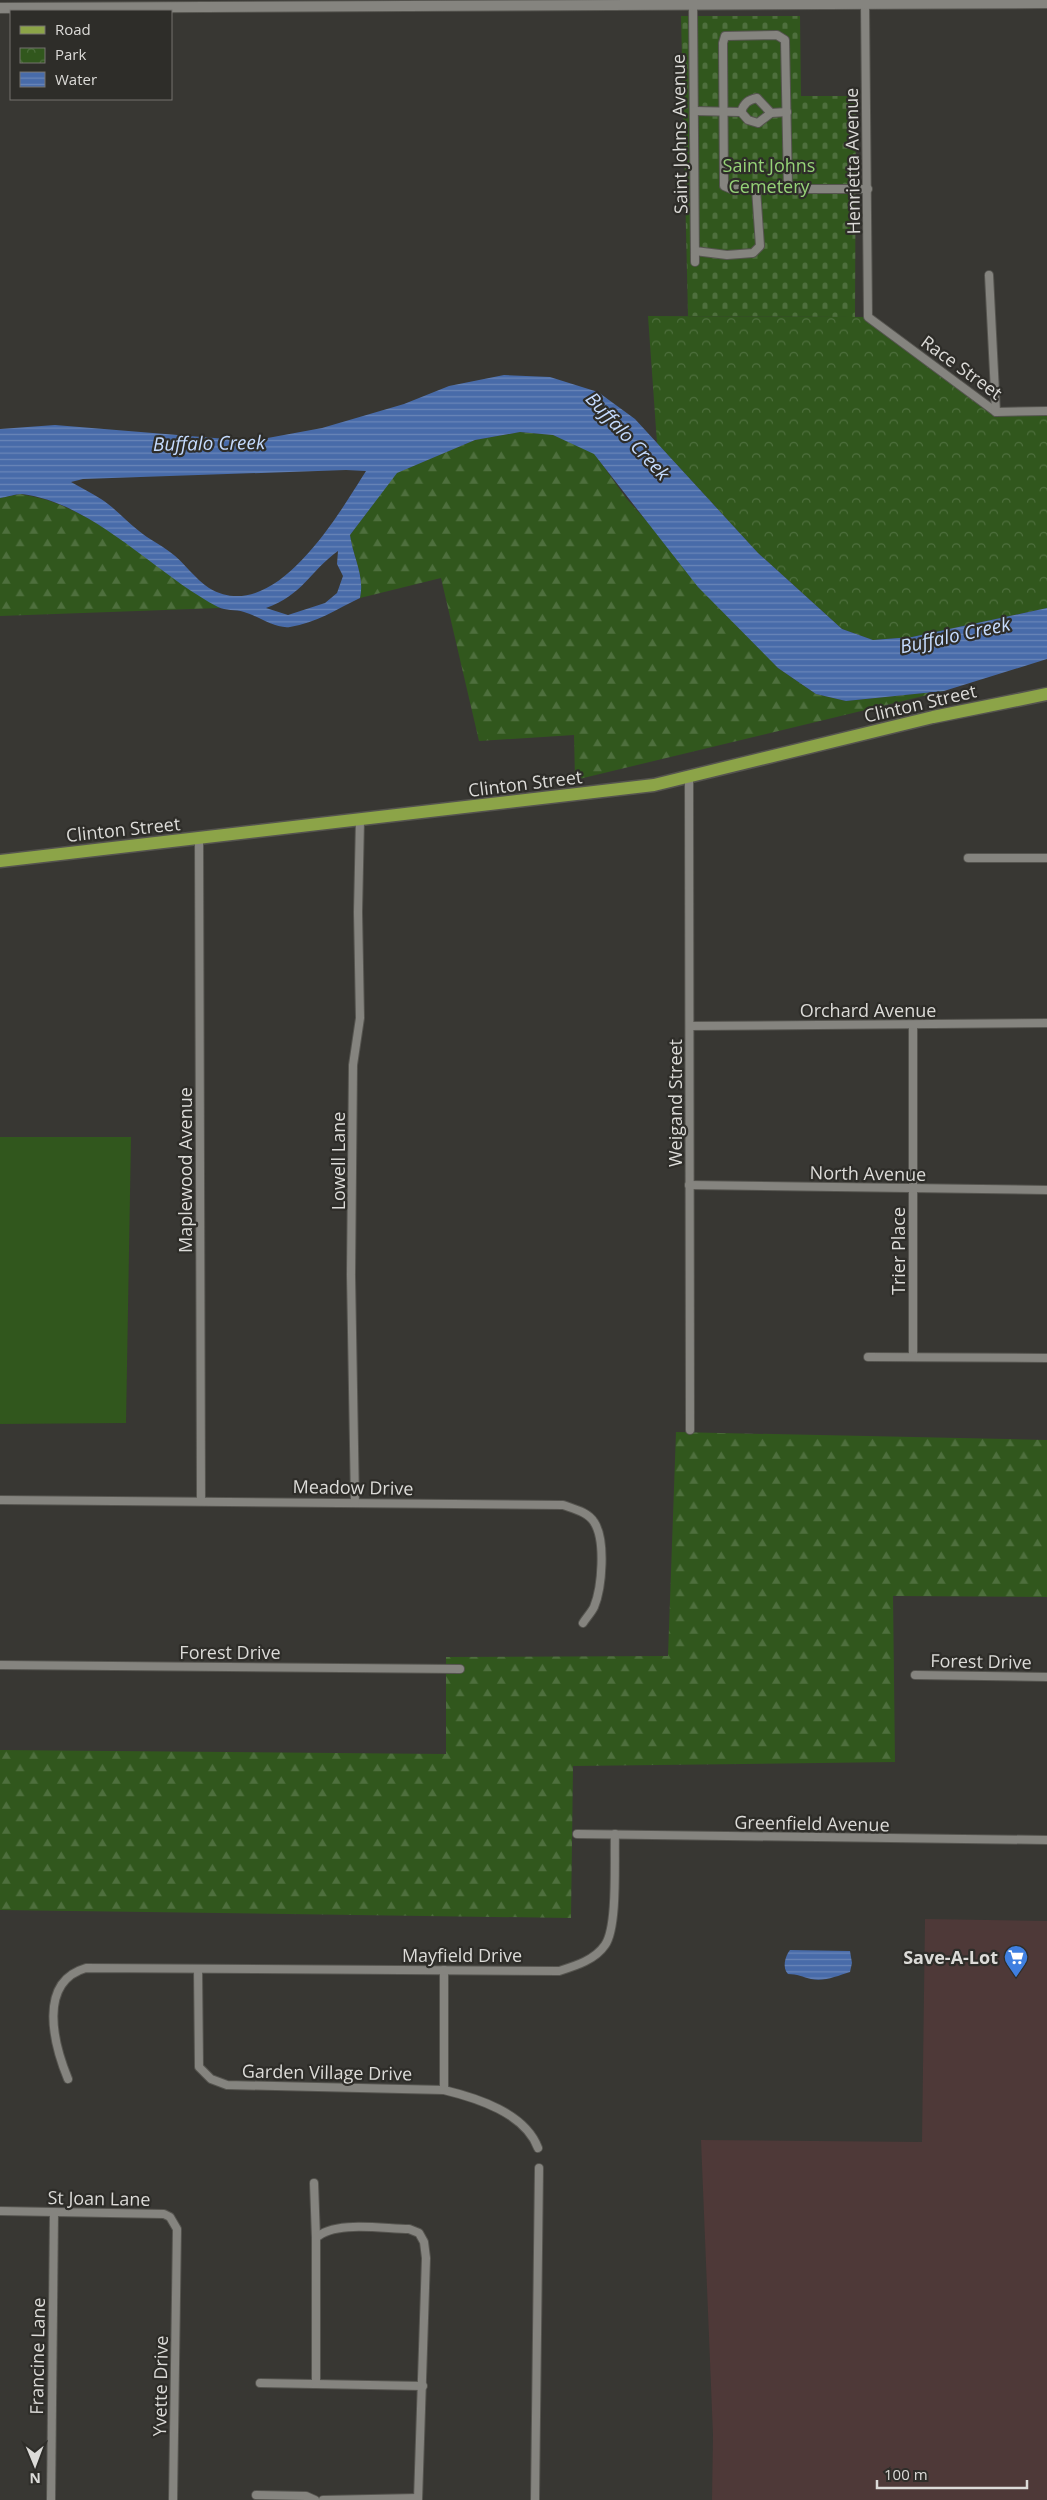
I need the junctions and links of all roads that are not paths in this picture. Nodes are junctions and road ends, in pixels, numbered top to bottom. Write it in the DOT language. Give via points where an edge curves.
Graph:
graph roads {
  1 [pos="1047,3"];
  2 [pos="865,4"];
  3 [pos="693,5"];
  4 [pos="0,8"];
  5 [pos="694,111"];
  6 [pos="723,112"];
  7 [pos="741,112"];
  8 [pos="787,112"];
  9 [pos="771,113"];
  10 [pos="756,189"];
  11 [pos="788,189"];
  12 [pos="868,189"];
  13 [pos="695,251"];
  14 [pos="695,262"];
  15 [pos="989,274"];
  16 [pos="868,317"];
  17 [pos="1047,411"];
  18 [pos="996,412"];
  19 [pos="1047,694"];
  20 [pos="689,776"];
  21 [pos="360,820"];
  22 [pos="199,838"];
  23 [pos="968,858"];
  24 [pos="1047,858"];
  25 [pos="0,861"];
  26 [pos="1047,1023"];
  27 [pos="913,1025"];
  28 [pos="690,1026"];
  29 [pos="689,1185"];
  30 [pos="913,1188"];
  31 [pos="1047,1190"];
  32 [pos="913,1356"];
  33 [pos="868,1357"];
  34 [pos="1047,1358"];
  35 [pos="690,1430"];
  36 [pos="0,1500"];
  37 [pos="201,1501"];
  38 [pos="355,1503"];
  39 [pos="583,1623"];
  40 [pos="0,1665"];
  41 [pos="460,1668"];
  42 [pos="914,1675"];
  43 [pos="1047,1677"];
  44 [pos="577,1834"];
  45 [pos="615,1834"];
  46 [pos="1047,1840"];
  47 [pos="198,1968"];
  48 [pos="444,1970"];
  49 [pos="68,2079"];
  50 [pos="444,2090"];
  51 [pos="538,2148"];
  52 [pos="539,2168"];
  53 [pos="314,2183"];
  54 [pos="0,2211"];
  55 [pos="54,2212"];
  56 [pos="316,2238"];
  57 [pos="176,2272"];
  58 [pos="260,2383"];
  59 [pos="316,2384"];
  60 [pos="423,2386"];
  61 [pos="256,2495"];
  62 [pos="418,2499"];
  63 [pos="51,2500"];
  64 [pos="173,2500"];
  65 [pos="315,2500"];
  66 [pos="323,2500"];
  67 [pos="535,2500"];
  1 -- 2 [label="street"];
  2 -- 3 [label="street"];
  2 -- 12 [label="street, Henrietta Avenue"];
  3 -- 4 [label="street"];
  3 -- 5 [label="street, Saint Johns Avenue"];
  5 -- 6 [label="street"];
  5 -- 13 [label="street, Saint Johns Avenue"];
  6 -- 7 [label="street"];
  6 -- 8 [label="street" via="723,43 725,36 732,35 776,35 785,40"];
  6 -- 10 [label="street" via="724,186"];
  7 -- 9 [label="street" via="748,120 758,123"];
  7 -- 9 [label="street" via="744,104 757,98"];
  8 -- 9 [label="street"];
  8 -- 11 [label="street"];
  10 -- 11 [label="street"];
  10 -- 13 [label="street" via="760,246 753,253 727,255"];
  11 -- 12 [label="street"];
  12 -- 16 [label="street, Henrietta Avenue"];
  13 -- 14 [label="street, Saint Johns Avenue"];
  15 -- 18 [label="street"];
  16 -- 18 [label="street, Race Street"];
  17 -- 18 [label="street, Race Street"];
  19 -- 20 [label="main road, Clinton Street" via="934,717"];
  20 -- 21 [label="main road, Clinton Street" via="654,785"];
  20 -- 28 [label="street, Weigand Street"];
  21 -- 22 [label="main road, Clinton Street"];
  21 -- 38 [label="street, Lowell Lane" via="360,1018 353,1065 351,1276"];
  22 -- 25 [label="main road, Clinton Street"];
  22 -- 37 [label="street, Maplewood Avenue"];
  23 -- 24 [label="street"];
  26 -- 27 [label="street, Orchard Avenue"];
  27 -- 28 [label="street, Orchard Avenue"];
  27 -- 30 [label="street, Trier Place"];
  28 -- 29 [label="street, Weigand Street"];
  29 -- 30 [label="street, North Avenue"];
  29 -- 35 [label="street, Weigand Street"];
  30 -- 31 [label="street, North Avenue"];
  30 -- 32 [label="street, Trier Place"];
  32 -- 33 [label="street"];
  32 -- 34 [label="street"];
  36 -- 37 [label="street, Meadow Drive"];
  37 -- 38 [label="street, Meadow Drive"];
  38 -- 39 [label="street, Meadow Drive" via="564,1505 579,1510 594,1522 601,1550 602,1574 594,1607"];
  40 -- 41 [label="street, Forest Drive"];
  42 -- 43 [label="street, Forest Drive"];
  44 -- 45 [label="street, Greenfield Avenue"];
  45 -- 46 [label="street, Greenfield Avenue"];
  45 -- 48 [label="street, Mayfield Drive" via="611,1930 606,1945 596,1955 578,1966 559,1971"];
  47 -- 48 [label="street, Mayfield Drive"];
  47 -- 49 [label="street, Mayfield Drive" via="86,1968 67,1976 55,1998 54,2011 57,2051"];
  47 -- 50 [label="street, Garden Village Drive" via="199,2067 216,2082 227,2085"];
  48 -- 50 [label="street"];
  50 -- 51 [label="street, Garden Village Drive" via="473,2097 499,2110 526,2127"];
  52 -- 67 [label="street"];
  53 -- 56 [label="street"];
  54 -- 55 [label="street, St Joan Lane"];
  55 -- 57 [label="street, St Joan Lane" via="164,2214 177,2228"];
  55 -- 63 [label="street, Francine Lane"];
  56 -- 59 [label="street"];
  56 -- 60 [label="street" via="323,2231 335,2227 419,2232 426,2258"];
  57 -- 64 [label="street, Yvette Drive"];
  58 -- 59 [label="street"];
  59 -- 60 [label="street"];
  60 -- 62 [label="street"];
  61 -- 65 [label="street" via="306,2496"];
  62 -- 66 [label="street"];
}
